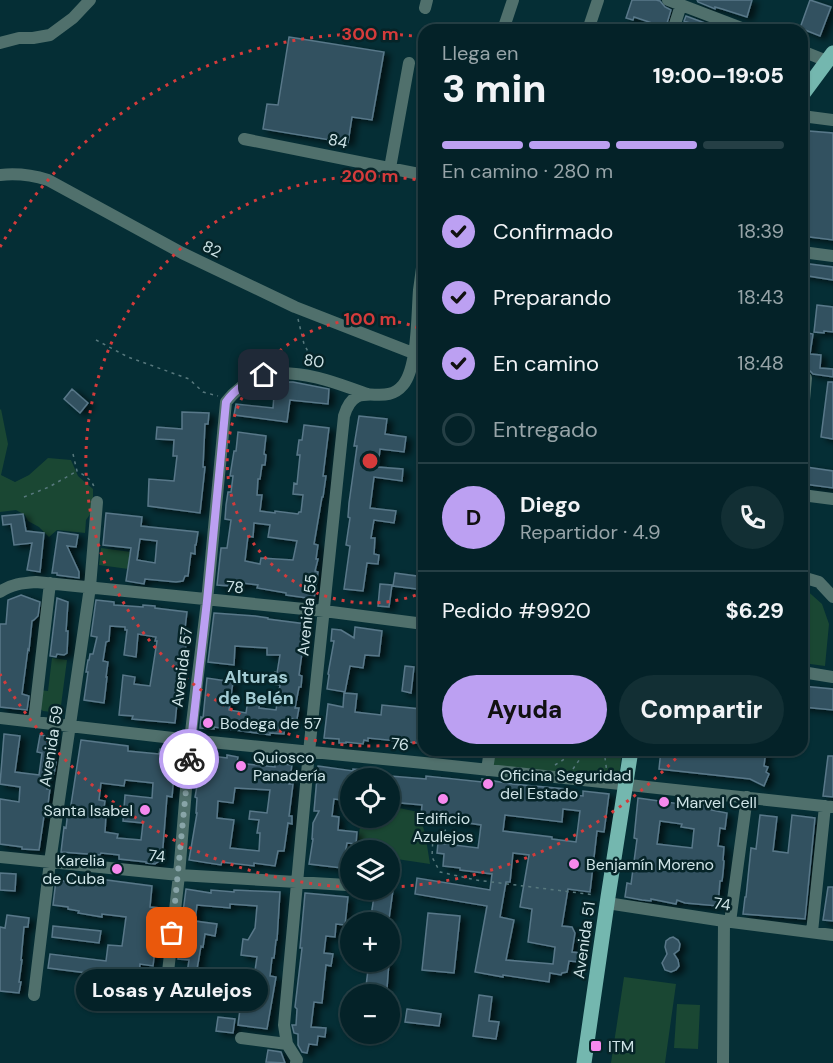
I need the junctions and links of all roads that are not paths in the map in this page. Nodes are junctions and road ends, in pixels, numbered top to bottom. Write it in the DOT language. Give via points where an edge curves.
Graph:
graph roads {
  1 [pos="90,0"];
  2 [pos="513,0"];
  3 [pos="598,0"];
  4 [pos="668,0"];
  5 [pos="681,5"];
  6 [pos="505,24"];
  7 [pos="590,24"];
  8 [pos="675,24"];
  9 [pos="731,24"];
  10 [pos="0,43"];
  11 [pos="808,52"];
  12 [pos="830,57"];
  13 [pos="409,63"];
  14 [pos="808,87"];
  15 [pos="808,117"];
  16 [pos="833,120"];
  17 [pos="244,139"];
  18 [pos="390,168"];
  19 [pos="418,174"];
  20 [pos="0,175"];
  21 [pos="808,253"];
  22 [pos="833,256"];
  23 [pos="418,319"];
  24 [pos="413,353"];
  25 [pos="368,394"];
  26 [pos="230,397"];
  27 [pos="808,496"];
  28 [pos="833,499"];
  29 [pos="97,502"];
  30 [pos="808,579"];
  31 [pos="50,584"];
  32 [pos="90,587"];
  33 [pos="4,590"];
  34 [pos="833,597"];
  35 [pos="207,601"];
  36 [pos="324,612"];
  37 [pos="418,623"];
  38 [pos="808,673"];
  39 [pos="833,676"];
  40 [pos="0,718"];
  41 [pos="34,721"];
  42 [pos="71,726"];
  43 [pos="190,740"];
  44 [pos="309,752"];
  45 [pos="489,756"];
  46 [pos="630,756"];
  47 [pos="487,770"];
  48 [pos="626,785"];
  49 [pos="747,797"];
  50 [pos="829,807"];
  51 [pos="0,857"];
  52 [pos="50,862"];
  53 [pos="178,875"];
  54 [pos="298,881"];
  55 [pos="340,884"];
  56 [pos="607,900"];
  57 [pos="727,922"];
  58 [pos="812,932"];
  59 [pos="833,935"];
  60 [pos="168,972"];
  61 [pos="34,994"];
  62 [pos="240,1038"];
  63 [pos="287,1044"];
  64 [pos="296,1063"];
  65 [pos="584,1063"];
  66 [pos="723,1063"];
  1 -- 10 [label="street" via="50,35"];
  2 -- 6 [label="street"];
  3 -- 7 [label="street"];
  4 -- 5 [label="street"];
  5 -- 8 [label="street"];
  5 -- 9 [label="street"];
  11 -- 12 [label="street"];
  12 -- 14 [label="main road"];
  13 -- 18 [label="street"];
  15 -- 16 [label="street"];
  17 -- 18 [label="street, 84"];
  18 -- 19 [label="street, 84"];
  20 -- 24 [label="street, 82" via="48,180 182,253 295,307"];
  21 -- 22 [label="street"];
  23 -- 24 [label="street, Avenida 55"];
  24 -- 25 [label="street, Avenida 55" via="403,385 385,395"];
  25 -- 26 [label="street, 80" via="320,377 278,373 251,380"];
  25 -- 36 [label="street, Avenida 55" via="358,395 344,416"];
  26 -- 35 [label="street, Avenida 57"];
  27 -- 28 [label="street"];
  29 -- 32 [label="street, Avenida 59"];
  30 -- 34 [label="street" via="819,582"];
  31 -- 32 [label="street, 78"];
  31 -- 33 [label="street, 78" via="23,583"];
  31 -- 41 [label="street"];
  32 -- 35 [label="street, 78"];
  32 -- 42 [label="street, Avenida 59"];
  35 -- 36 [label="street, 78"];
  35 -- 43 [label="street, Avenida 57"];
  36 -- 37 [label="street, 78"];
  36 -- 44 [label="street, Avenida 55"];
  38 -- 39 [label="street"];
  40 -- 41 [label="street, 76"];
  41 -- 42 [label="street, 76"];
  42 -- 43 [label="street, 76"];
  42 -- 52 [label="street, Avenida 59"];
  43 -- 44 [label="street, 76"];
  43 -- 53 [label="street, Avenida 57"];
  44 -- 47 [label="street, 76"];
  44 -- 54 [label="street, Avenida 55"];
  45 -- 47 [label="street"];
  46 -- 48 [label="main road, Avenida 51"];
  47 -- 48 [label="street, 76"];
  48 -- 49 [label="street, 76"];
  48 -- 56 [label="main road, Avenida 51"];
  49 -- 50 [label="street, 76"];
  49 -- 57 [label="street"];
  50 -- 58 [label="street"];
  51 -- 52 [label="street, 74"];
  52 -- 53 [label="street, 74"];
  52 -- 61 [label="street, Avenida 59"];
  53 -- 54 [label="street, 74"];
  53 -- 60 [label="street, Avenida 57"];
  54 -- 55 [label="street, 74"];
  54 -- 63 [label="street, Avenida 55" via="284,1025"];
  56 -- 57 [label="street, 74"];
  56 -- 65 [label="main road, Avenida 51"];
  57 -- 58 [label="street, 74"];
  57 -- 66 [label="street"];
  58 -- 59 [label="street, 74"];
  62 -- 63 [label="street"];
  63 -- 64 [label="street, Avenida 55"];
}
